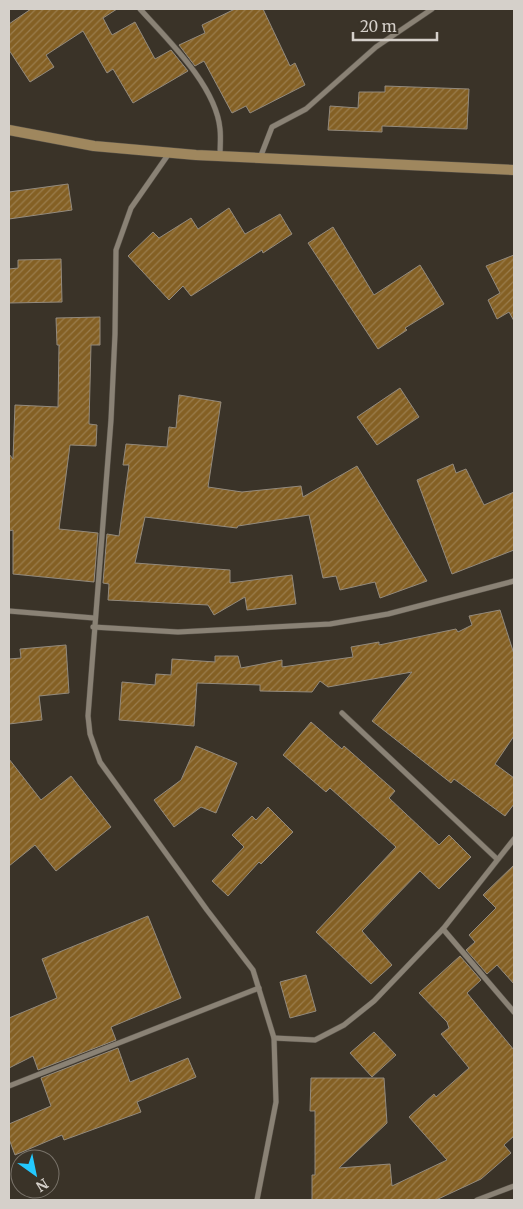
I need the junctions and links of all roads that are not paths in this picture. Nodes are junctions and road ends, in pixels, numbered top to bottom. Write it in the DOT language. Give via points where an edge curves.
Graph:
graph roads {
  1 [pos="140,9"];
  2 [pos="432,9"];
  3 [pos="9,130"];
  4 [pos="170,152"];
  5 [pos="220,156"];
  6 [pos="260,158"];
  7 [pos="514,170"];
  8 [pos="514,581"];
  9 [pos="9,611"];
  10 [pos="94,618"];
  11 [pos="93,627"];
  12 [pos="342,713"];
  13 [pos="514,839"];
  14 [pos="497,859"];
  15 [pos="443,929"];
  16 [pos="258,988"];
  17 [pos="514,1012"];
  18 [pos="274,1038"];
  19 [pos="9,1086"];
  20 [pos="514,1186"];
  21 [pos="257,1200"];
  22 [pos="477,1200"];
  1 -- 5 [label="street" via="180,53 211,98 220,128"];
  2 -- 6 [label="street" via="376,47 306,109 272,127"];
  3 -- 4 [label="street" via="94,146"];
  4 -- 5 [label="street"];
  4 -- 10 [label="street" via="132,208 116,250 111,420"];
  5 -- 6 [label="street"];
  6 -- 7 [label="street"];
  8 -- 11 [label="street" via="388,614 330,624 178,632"];
  9 -- 10 [label="street"];
  10 -- 11 [label="street"];
  11 -- 16 [label="street" via="88,716 90,734 100,762 253,970"];
  12 -- 14 [label="street"];
  13 -- 14 [label="street"];
  14 -- 15 [label="street"];
  15 -- 17 [label="street"];
  15 -- 18 [label="street" via="374,1001 344,1025 315,1040"];
  16 -- 18 [label="street"];
  16 -- 19 [label="street"];
  18 -- 21 [label="street" via="276,1102"];
  20 -- 22 [label="street"];
}
